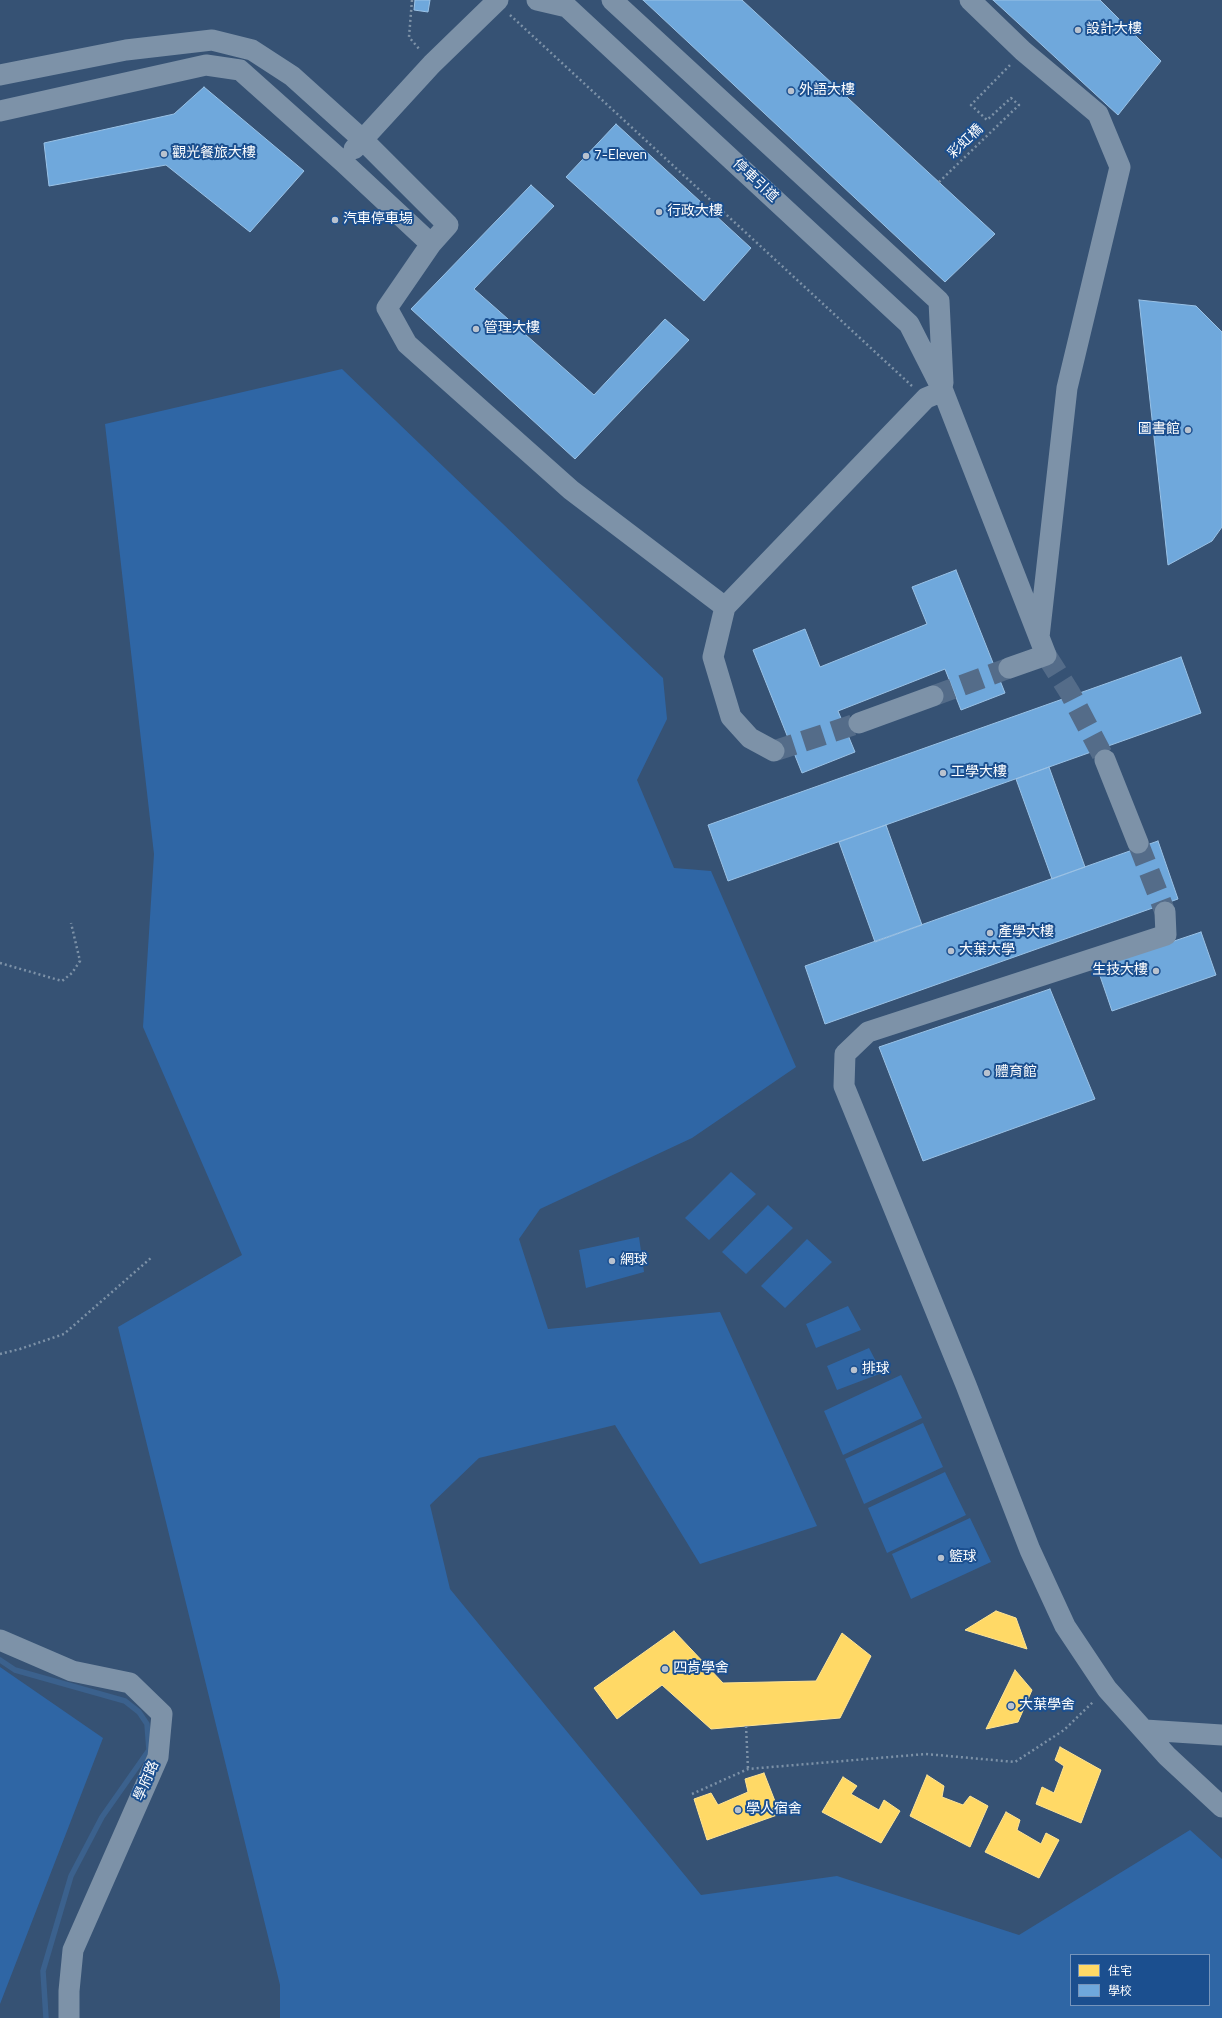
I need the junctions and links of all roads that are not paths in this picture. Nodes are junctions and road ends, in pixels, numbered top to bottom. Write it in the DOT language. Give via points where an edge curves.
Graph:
graph roads {
  1 [pos="537,0"];
  2 [pos="612,0"];
  3 [pos="970,0"];
  4 [pos="497,1"];
  5 [pos="0,76"];
  6 [pos="0,111"];
  7 [pos="363,140"];
  8 [pos="343,162"];
  9 [pos="431,244"];
  10 [pos="934,395"];
  11 [pos="725,607"];
  12 [pos="1038,639"];
  13 [pos="1009,668"];
  14 [pos="933,696"];
  15 [pos="859,723"];
  16 [pos="774,751"];
  17 [pos="1105,760"];
  18 [pos="1138,843"];
  19 [pos="1165,912"];
  20 [pos="0,1640"];
  21 [pos="1145,1730"];
  22 [pos="1222,1735"];
  23 [pos="1222,1807"];
  24 [pos="69,2018"];
  1 -- 10 [label="street, 停車引道" via="567,7 910,324"];
  2 -- 10 [label="street" via="939,301"];
  3 -- 12 [label="street" via="1023,50 1098,114 1120,167 1067,388"];
  4 -- 7 [label="street" via="432,64"];
  5 -- 7 [label="street" via="126,50 212,40 252,50 292,76"];
  6 -- 8 [label="street" via="175,71 206,65 220,67 240,70"];
  7 -- 8 [label="street"];
  7 -- 9 [label="street" via="448,225"];
  8 -- 9 [label="street"];
  9 -- 11 [label="street" via="387,308 407,344 571,490"];
  10 -- 11 [label="street"];
  10 -- 12 [label="street"];
  11 -- 16 [label="street" via="713,657 731,717 750,738"];
  12 -- 13 [label="street" via="1046,655"];
  14 -- 15 [label="street"];
  17 -- 18 [label="street"];
  19 -- 21 [label="street" via="1166,935 868,1032 845,1054 844,1086 1030,1550 1065,1626 1107,1689"];
  20 -- 24 [label="street, 學府路" via="72,1671 130,1683 162,1714 158,1757 73,1950"];
  21 -- 22 [label="street"];
  21 -- 23 [label="street" via="1167,1756"];
}
